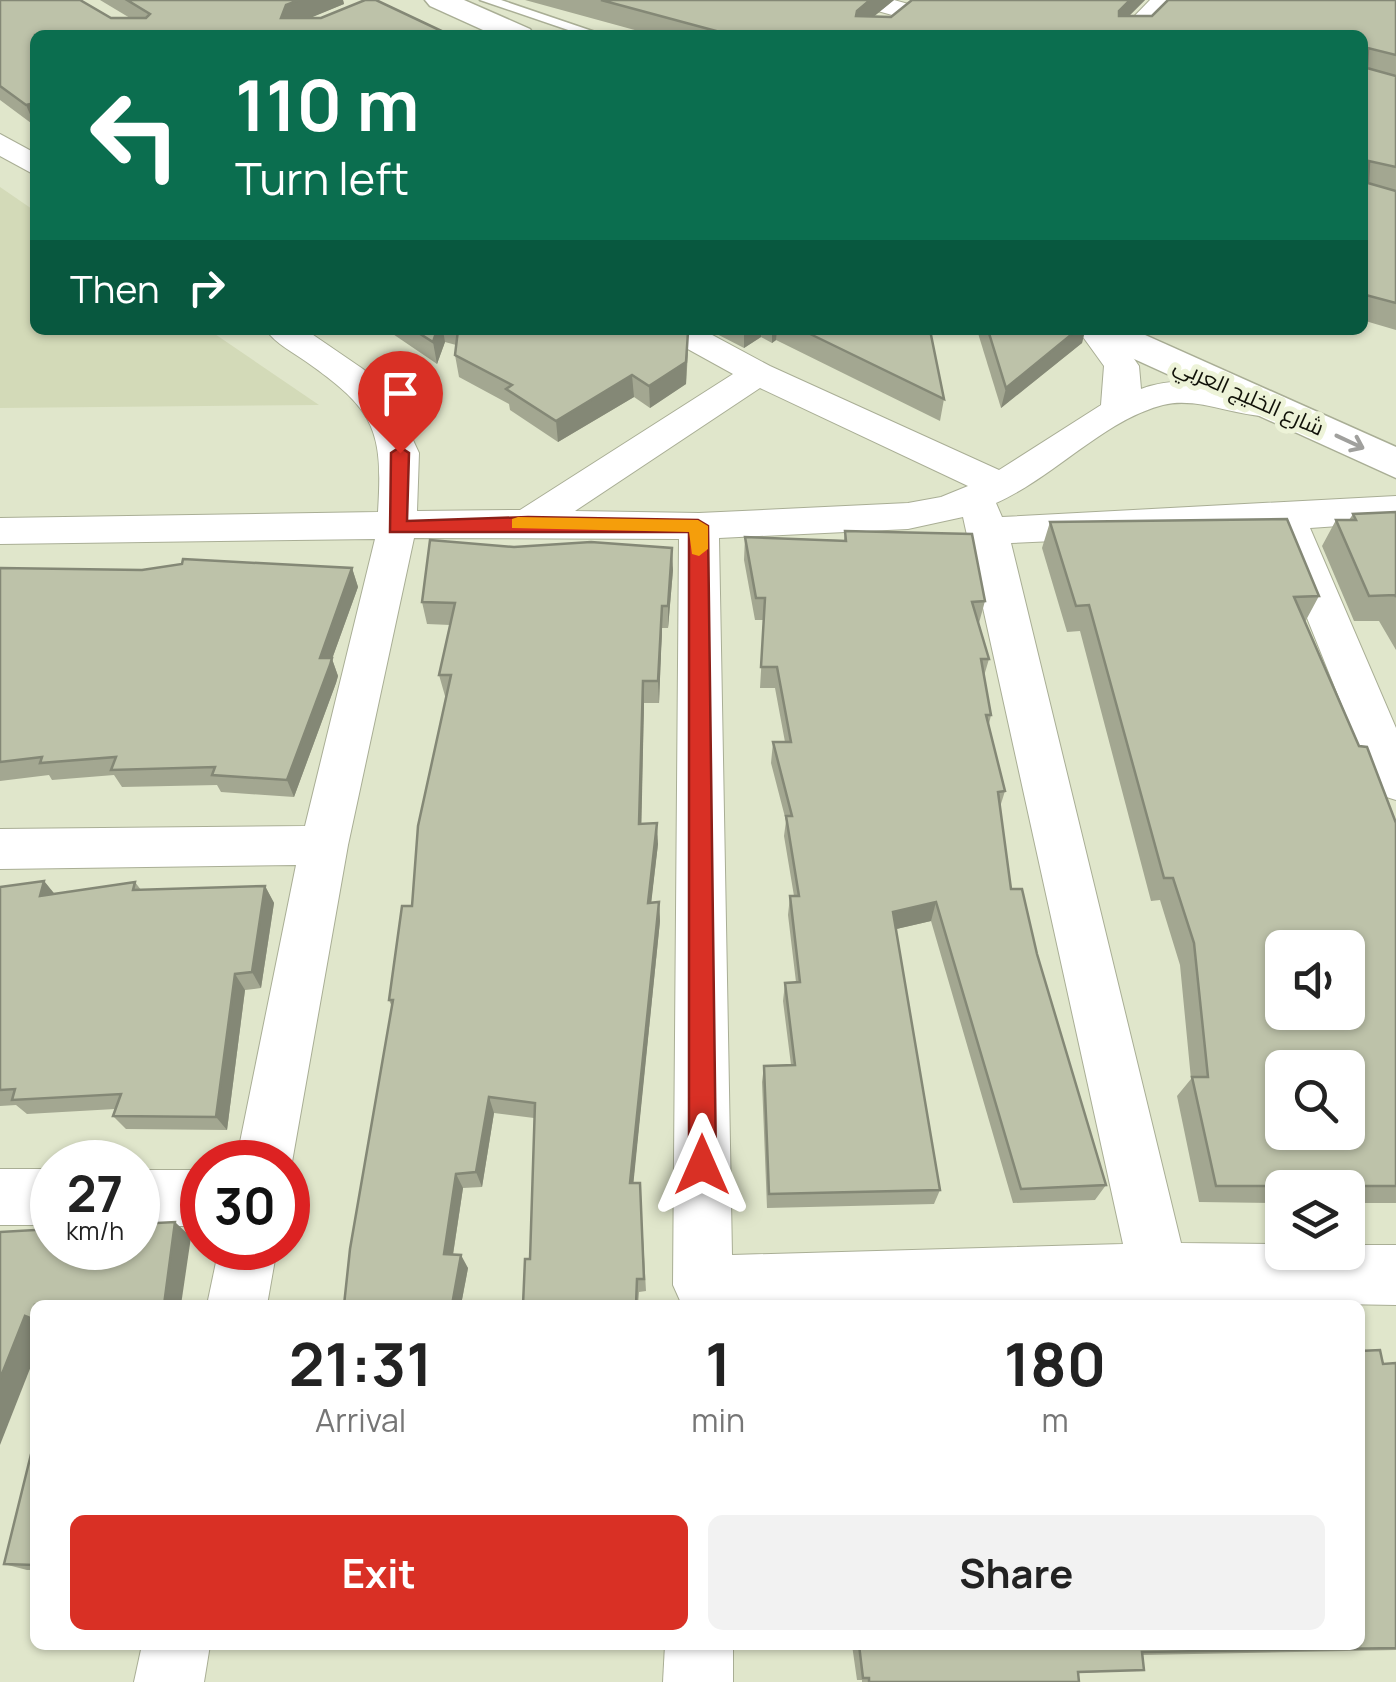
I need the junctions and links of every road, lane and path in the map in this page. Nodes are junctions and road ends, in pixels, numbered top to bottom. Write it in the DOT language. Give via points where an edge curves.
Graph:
graph roads {
  1 [pos="440,0"];
  2 [pos="487,0"];
  3 [pos="865,0"];
  4 [pos="1164,0"];
  5 [pos="909,5"];
  6 [pos="414,19"];
  7 [pos="881,27"];
  8 [pos="439,30"];
  9 [pos="508,30"];
  10 [pos="581,30"];
  11 [pos="1134,30"];
  12 [pos="290,335"];
  13 [pos="687,335"];
  14 [pos="1102,335"];
  15 [pos="1109,335"];
  16 [pos="1193,335"];
  17 [pos="758,374"];
  18 [pos="1272,406"];
  19 [pos="1118,410"];
  20 [pos="1396,425"];
  21 [pos="1396,464"];
  22 [pos="988,505"];
  23 [pos="1396,509"];
  24 [pos="1286,517"];
  25 [pos="528,523"];
  26 [pos="698,526"];
  27 [pos="397,527"];
  28 [pos="0,531"];
  29 [pos="1396,782"];
  30 [pos="324,845"];
  31 [pos="0,848"];
  32 [pos="268,1140"];
  33 [pos="0,1197"];
  34 [pos="30,1197"];
  35 [pos="244,1270"];
  36 [pos="1159,1272"];
  37 [pos="1396,1275"];
  38 [pos="703,1295"];
  39 [pos="239,1300"];
  40 [pos="175,1650"];
  41 [pos="698,1650"];
  42 [pos="169,1682"];
  43 [pos="698,1682"];
  1 -- 9 [label="main road"];
  2 -- 10 [label="lane"];
  3 -- 5 [label="street"];
  4 -- 11 [label="street"];
  5 -- 7 [label="street"];
  6 -- 8 [label="main road"];
  12 -- 27 [label="street" via="380,405 400,453"];
  13 -- 17 [label="street"];
  14 -- 19 [label="street" via="1127,379"];
  15 -- 18 [label="main road, شارع الخليج العربي"];
  16 -- 20 [label="main road, شارع الخليج العربي"];
  17 -- 22 [label="street"];
  17 -- 25 [label="street"];
  18 -- 19 [label="street" via="1210,393 1159,394"];
  18 -- 21 [label="main road, شارع الخليج العربي, one-way"];
  19 -- 22 [label="street"];
  22 -- 24 [label="street"];
  22 -- 26 [label="street" via="908,516"];
  22 -- 36 [label="street"];
  23 -- 24 [label="street"];
  24 -- 29 [label="street"];
  25 -- 26 [label="street"];
  25 -- 27 [label="street"];
  26 -- 38 [label="street"];
  27 -- 28 [label="street"];
  27 -- 30 [label="street"];
  30 -- 31 [label="street"];
  30 -- 32 [label="street"];
  33 -- 34 [label="street"];
  35 -- 39 [label="street"];
  36 -- 37 [label="street"];
  36 -- 38 [label="street"];
  40 -- 42 [label="street"];
  41 -- 43 [label="street"];
}
